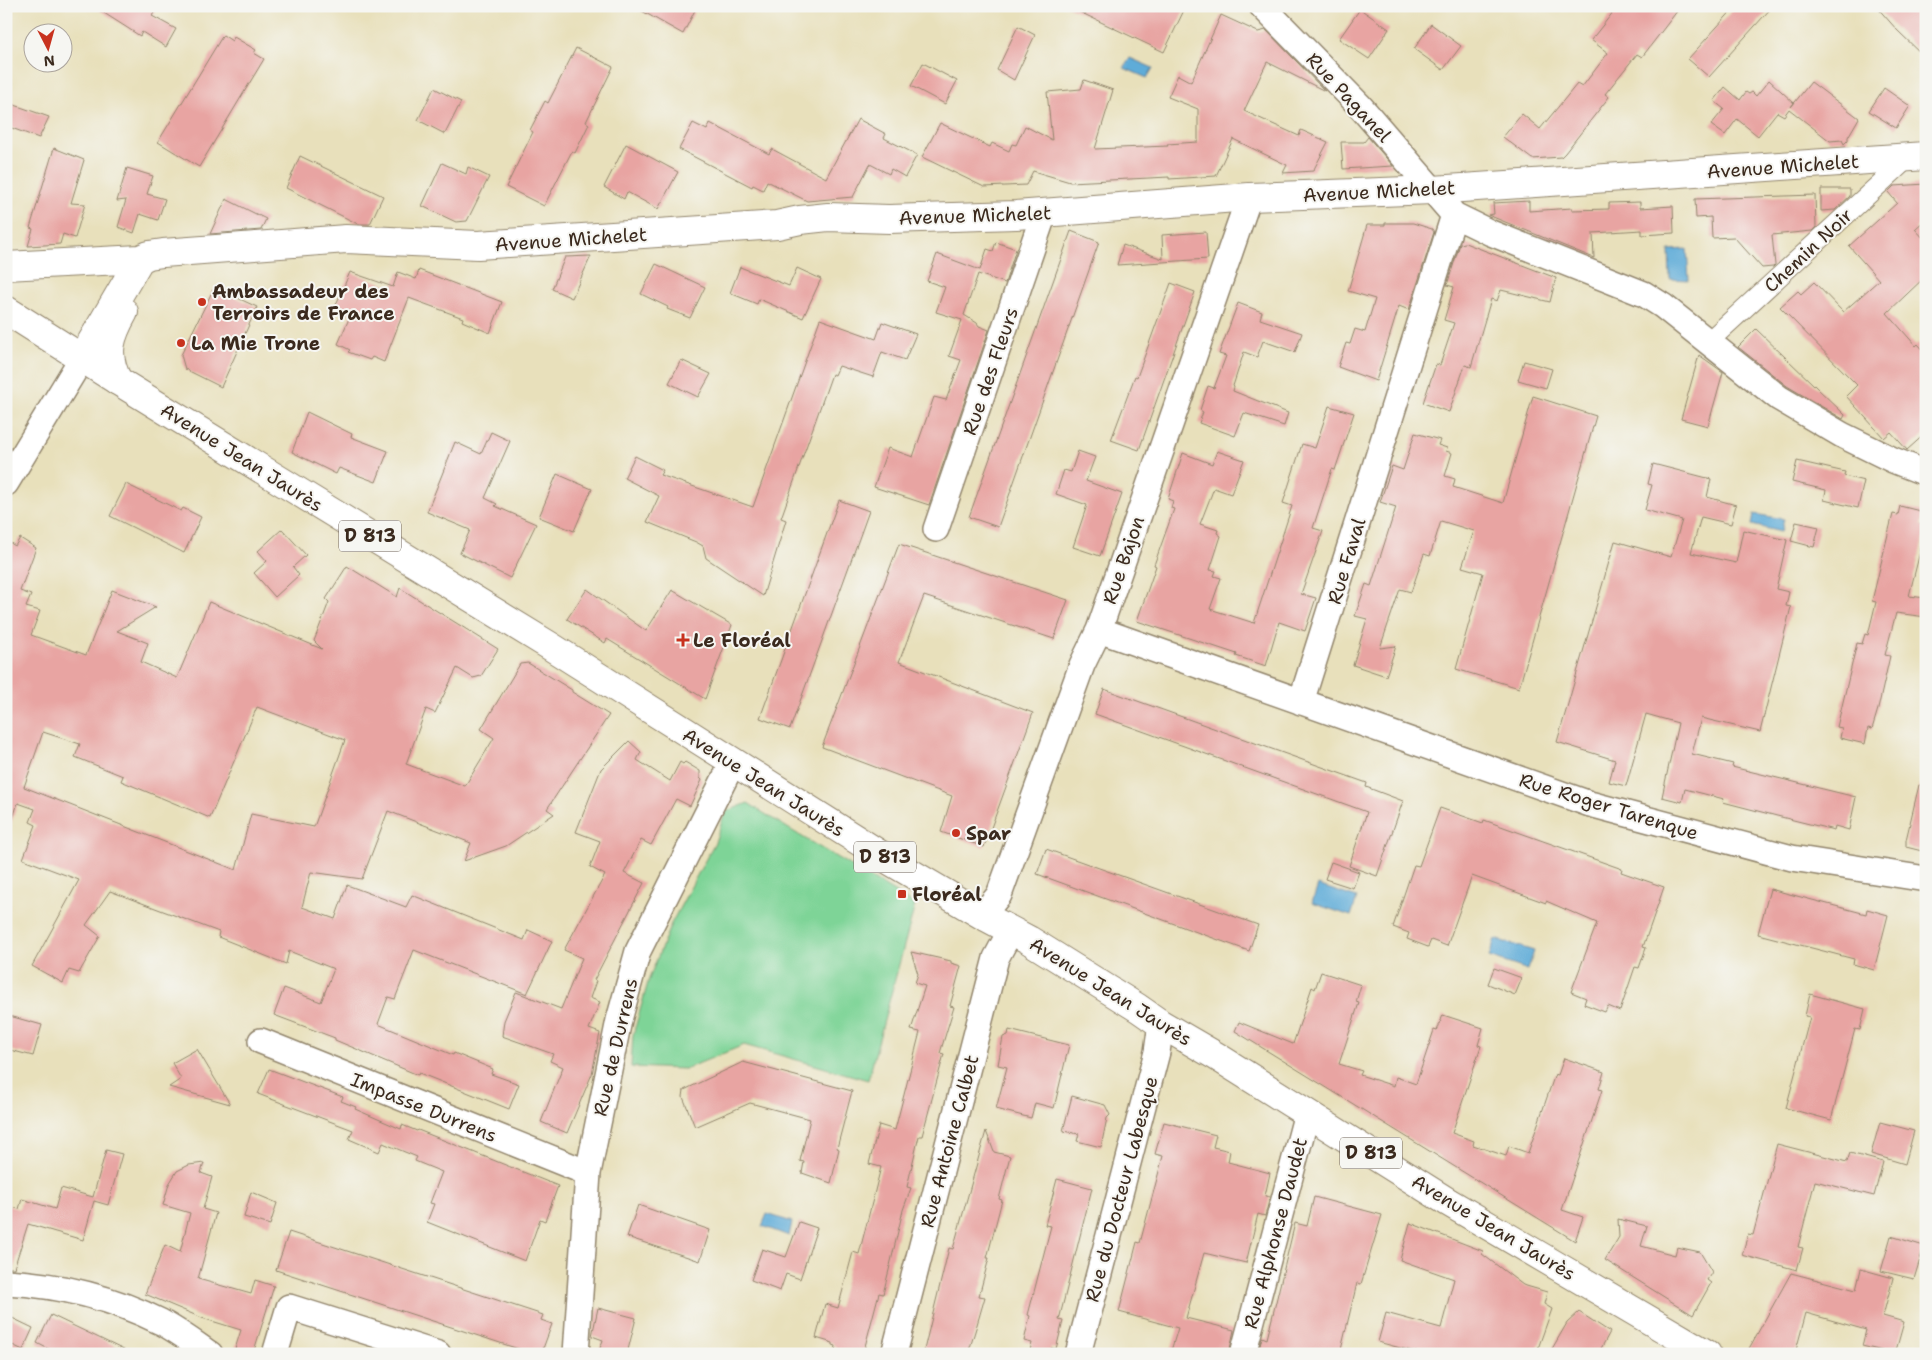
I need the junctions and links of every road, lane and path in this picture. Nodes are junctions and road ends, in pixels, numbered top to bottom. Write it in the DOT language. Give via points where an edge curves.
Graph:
graph roads {
  1 [pos="1262,6"];
  2 [pos="1917,157"];
  3 [pos="1433,190"];
  4 [pos="1249,198"];
  5 [pos="1044,213"];
  6 [pos="1454,215"];
  7 [pos="395,242"];
  8 [pos="140,259"];
  9 [pos="6,266"];
  10 [pos="6,310"];
  11 [pos="1708,342"];
  12 [pos="82,358"];
  13 [pos="118,381"];
  14 [pos="1921,465"];
  15 [pos="6,483"];
  16 [pos="936,529"];
  17 [pos="1098,630"];
  18 [pos="1301,702"];
  19 [pos="733,762"];
  20 [pos="1926,879"];
  21 [pos="982,915"];
  22 [pos="1011,930"];
  23 [pos="1161,1024"];
  24 [pos="261,1041"];
  25 [pos="1307,1113"];
  26 [pos="588,1173"];
  27 [pos="6,1282"];
  28 [pos="207,1353"];
  29 [pos="275,1354"];
  30 [pos="438,1354"];
  31 [pos="576,1354"];
  32 [pos="894,1354"];
  33 [pos="1078,1354"];
  34 [pos="1243,1354"];
  35 [pos="1707,1354"];
  1 -- 3 [label="street, Rue Paganel" via="1359,105"];
  2 -- 3 [label="street, Avenue Michelet"];
  2 -- 11 [label="street, Chemin Noir"];
  3 -- 4 [label="street, Avenue Michelet"];
  3 -- 6 [label="street, Rue Paganel"];
  4 -- 5 [label="street, Avenue Michelet"];
  4 -- 17 [label="street, Rue Bajon"];
  5 -- 7 [label="street, Avenue Michelet" via="889,219 828,217 777,225 478,245"];
  5 -- 16 [label="street, Rue des Fleurs"];
  6 -- 11 [label="street" via="1644,294"];
  6 -- 18 [label="street, Rue Faval"];
  7 -- 8 [label="street, Avenue Michelet" via="307,241 163,253"];
  7 -- 13 [label="street" via="154,271 144,279 114,331 109,346"];
  8 -- 9 [label="street, Avenue Michelet"];
  8 -- 12 [label="street"];
  10 -- 12 [label="street, Avenue Jean Jaurès / D 813"];
  11 -- 14 [label="street" via="1779,398 1842,434"];
  12 -- 13 [label="street, Avenue Jean Jaurès / D 813"];
  12 -- 15 [label="street"];
  13 -- 19 [label="street, Avenue Jean Jaurès / D 813"];
  17 -- 18 [label="street"];
  17 -- 21 [label="street, Rue Bajon" via="1082,665 999,896"];
  18 -- 20 [label="street, Rue Roger Tarenque" via="1590,804 1792,858"];
  19 -- 21 [label="street, Avenue Jean Jaurès / D 813"];
  19 -- 26 [label="street, Rue de Durrens" via="638,951 619,1020"];
  21 -- 22 [label="street, Avenue Jean Jaurès / D 813"];
  22 -- 23 [label="street, Avenue Jean Jaurès / D 813"];
  22 -- 32 [label="street, Rue Antoine Calbet" via="996,958"];
  23 -- 25 [label="street, Avenue Jean Jaurès / D 813"];
  23 -- 33 [label="street, Rue du Docteur Labesque" via="1157,1052"];
  24 -- 26 [label="street, Impasse Durrens"];
  25 -- 34 [label="street, Rue Alphonse Daudet"];
  25 -- 35 [label="street, Avenue Jean Jaurès / D 813" via="1448,1202"];
  26 -- 31 [label="street, Rue de Durrens"];
  27 -- 28 [label="street" via="66,1288 94,1296 162,1323"];
  29 -- 30 [label="street" via="289,1307"];
}
